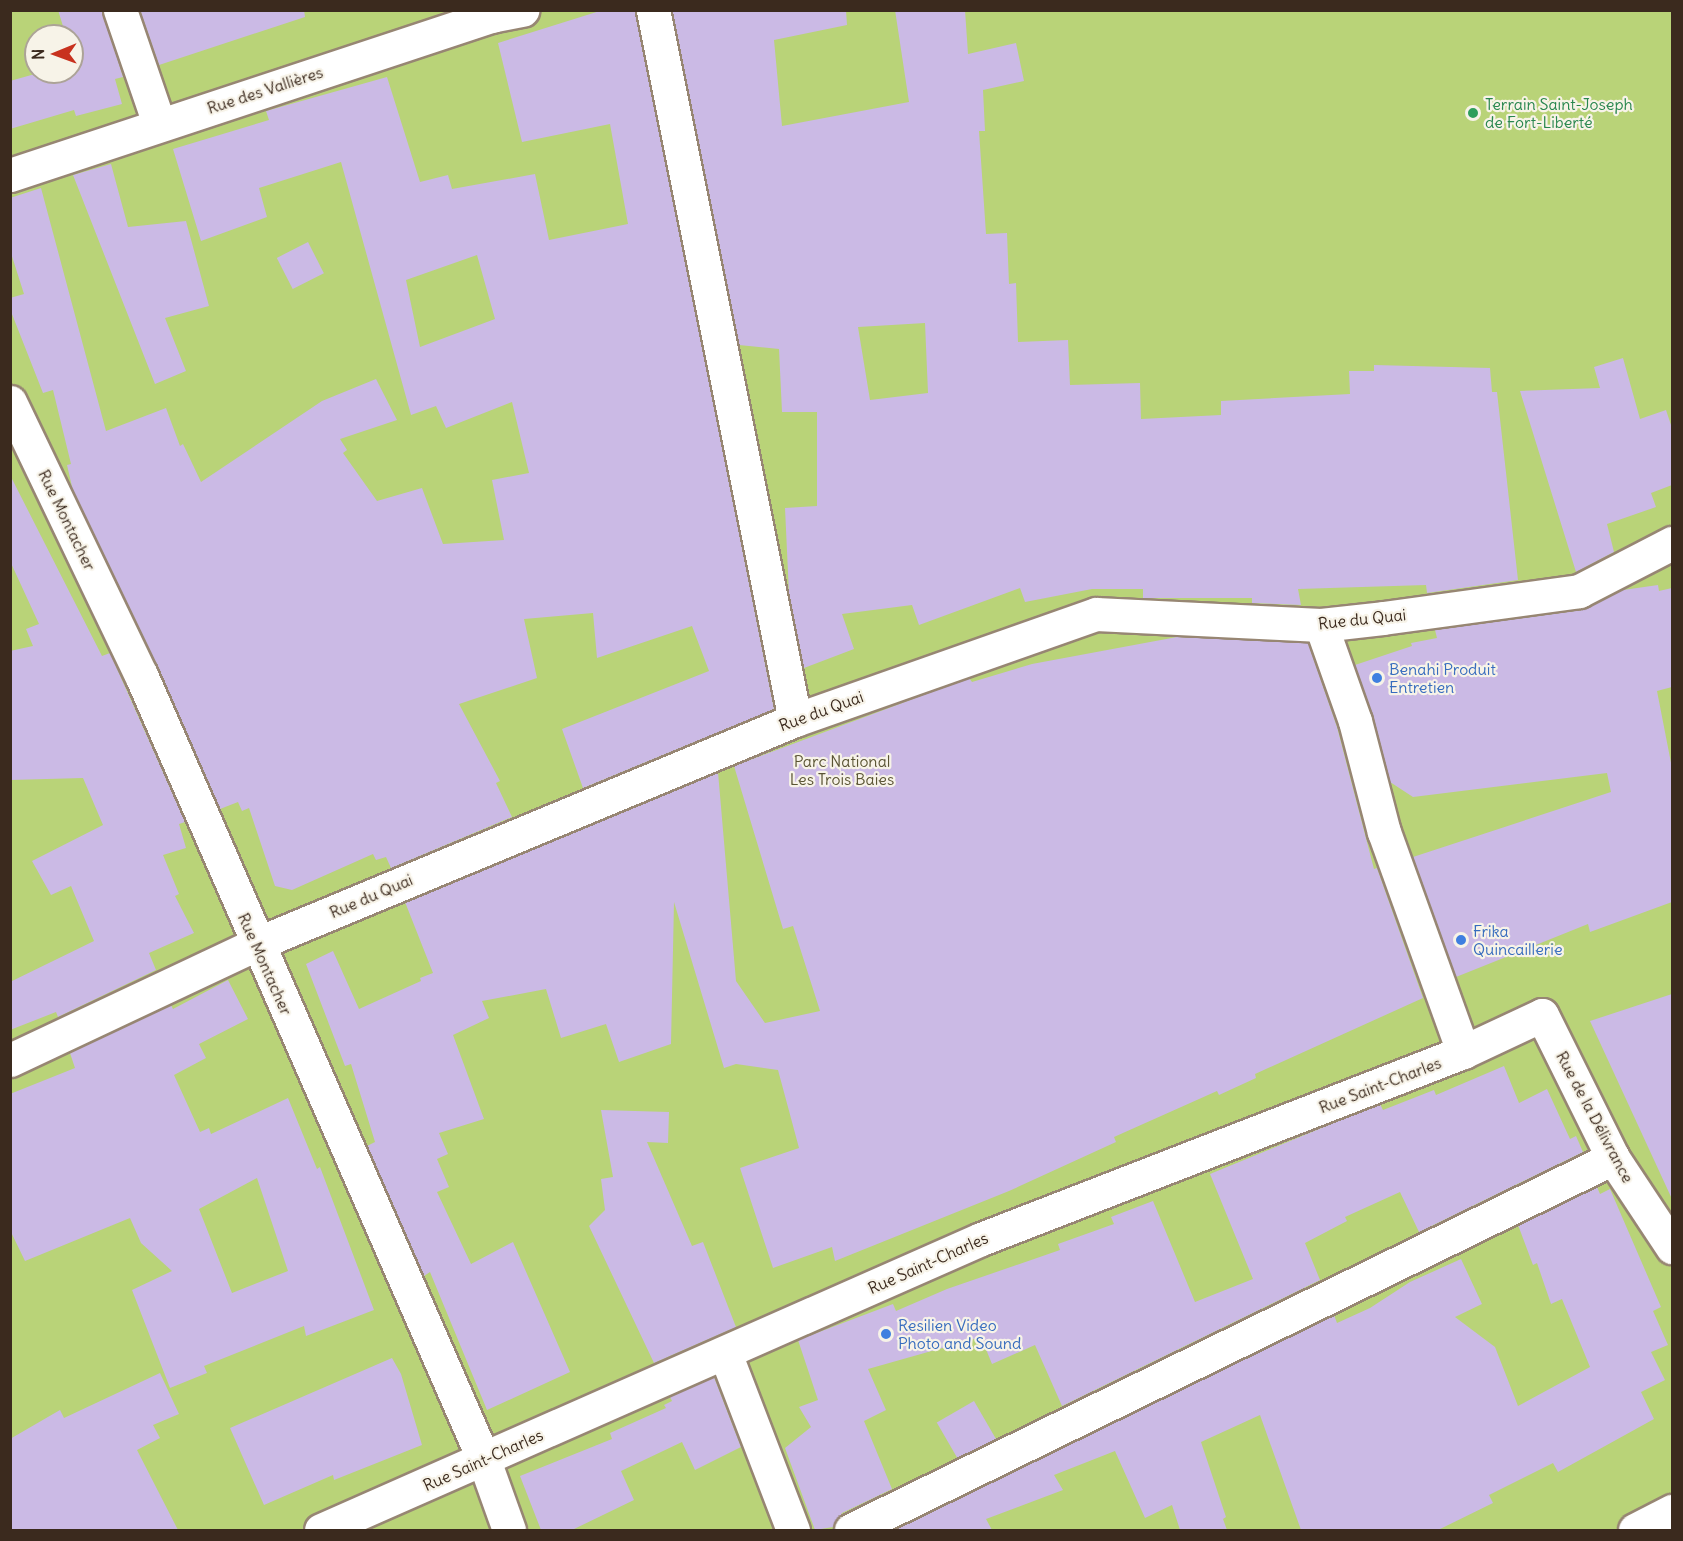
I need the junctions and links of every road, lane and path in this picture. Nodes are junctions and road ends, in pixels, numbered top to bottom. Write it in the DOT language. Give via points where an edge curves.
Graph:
graph roads {
  1 [pos="120,10"];
  2 [pos="653,10"];
  3 [pos="501,12"];
  4 [pos="159,124"];
  5 [pos="10,175"];
  6 [pos="10,402"];
  7 [pos="1672,543"];
  8 [pos="1321,625"];
  9 [pos="795,720"];
  10 [pos="256,944"];
  11 [pos="1542,1015"];
  12 [pos="1463,1052"];
  13 [pos="10,1060"];
  14 [pos="1613,1158"];
  15 [pos="1672,1247"];
  16 [pos="725,1353"];
  17 [pos="484,1460"];
  18 [pos="1672,1511"];
  19 [pos="321,1530"];
  20 [pos="509,1530"];
  21 [pos="793,1530"];
  22 [pos="851,1530"];
  23 [pos="1635,1530"];
  1 -- 4 [label="street"];
  2 -- 9 [label="street"];
  3 -- 4 [label="street, Rue des Vallières"];
  4 -- 5 [label="street, Rue des Vallières"];
  6 -- 10 [label="street, Rue Montacher" via="141,675"];
  7 -- 8 [label="street, Rue du Quai" via="1579,591"];
  8 -- 9 [label="street, Rue du Quai" via="1096,614"];
  8 -- 12 [label="street" via="1356,721 1384,832"];
  9 -- 10 [label="street, Rue du Quai"];
  10 -- 13 [label="street, Rue du Quai"];
  10 -- 17 [label="street, Rue Montacher"];
  11 -- 12 [label="street, Rue Saint-Charles"];
  11 -- 14 [label="street, Rue de la Délivrance"];
  12 -- 16 [label="street, Rue Saint-Charles" via="981,1239"];
  14 -- 15 [label="street, Rue de la Délivrance"];
  14 -- 22 [label="street"];
  16 -- 17 [label="street, Rue Saint-Charles"];
  16 -- 21 [label="street"];
  17 -- 19 [label="street, Rue Saint-Charles"];
  17 -- 20 [label="street, Rue Montacher"];
  18 -- 23 [label="street"];
}
